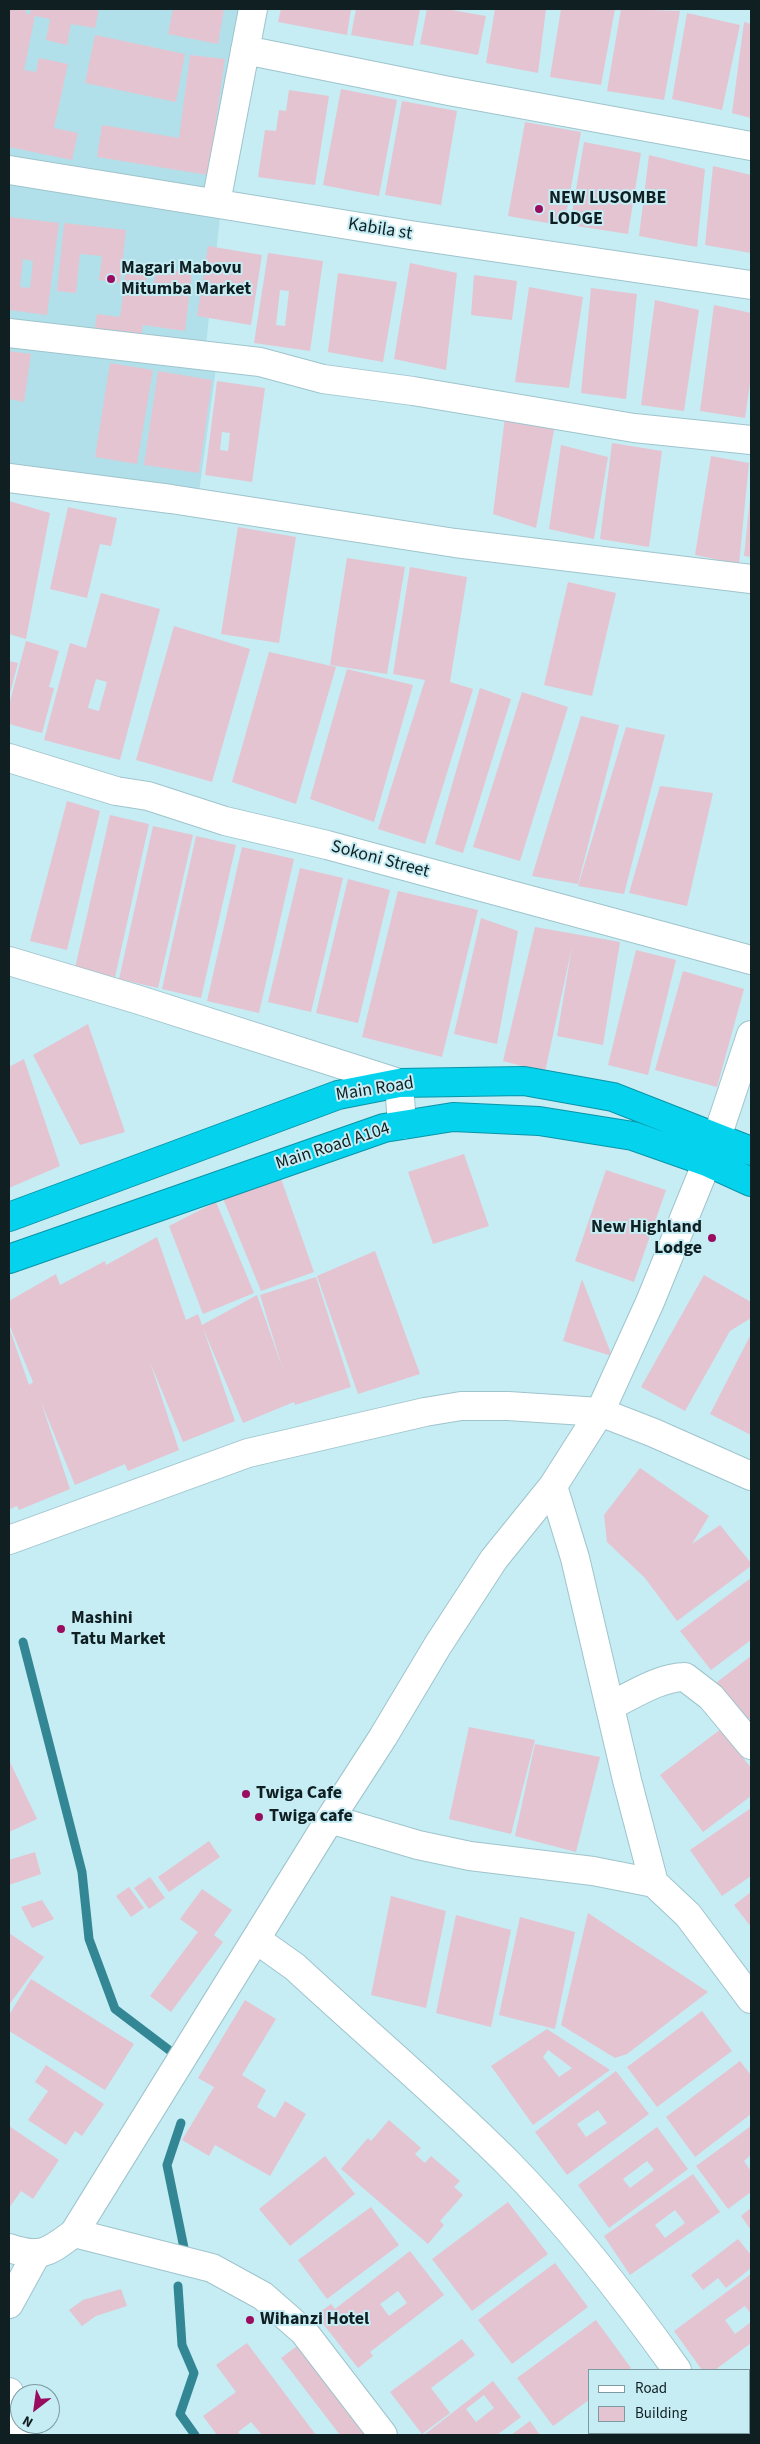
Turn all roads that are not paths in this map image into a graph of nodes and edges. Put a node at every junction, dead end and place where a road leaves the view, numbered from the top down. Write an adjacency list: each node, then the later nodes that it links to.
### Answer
1 (253, 9): 2 (street)
2 (245, 50): 3 (street); 5 (street)
3 (751, 146)
4 (9, 170): 5 (street, Kabila st)
5 (216, 203): 6 (street, Kabila st)
6 (751, 285)
7 (9, 333): 8 (street)
8 (751, 440)
9 (9, 478): 10 (street)
10 (751, 579)
11 (9, 758): 12 (street, Sokoni Street)
12 (751, 960)
13 (9, 961): 15 (street)
14 (751, 1035): 17 (street)
15 (399, 1083): 16 (street); 17 (highway, Main Road); 20 (highway, Main Road)
16 (402, 1125): 17 (highway, Main Road A104); 21 (highway, Main Road A104)
17 (712, 1150): 18 (highway, Main Road); 19 (highway, Main Road A104); 22 (street)
18 (751, 1151)
19 (751, 1182)
20 (9, 1217)
21 (9, 1259)
22 (600, 1412): 23 (street); 24 (street); 25 (street)
23 (751, 1476)
24 (553, 1486): 26 (street); 28 (street)
25 (9, 1540)
26 (610, 1706): 27 (street); 29 (street)
27 (751, 1745)
28 (330, 1819): 29 (street); 30 (street)
29 (654, 1883): 31 (street)
30 (257, 1940): 32 (street); 36 (street)
31 (751, 1998)
32 (74, 2233): 34 (street); 39 (street)
33 (9, 2248): 34 (street)
34 (37, 2253): 35 (street)
35 (9, 2304)
36 (676, 2369)
37 (9, 2392): 38 (street)
38 (21, 2435)
39 (384, 2435)

